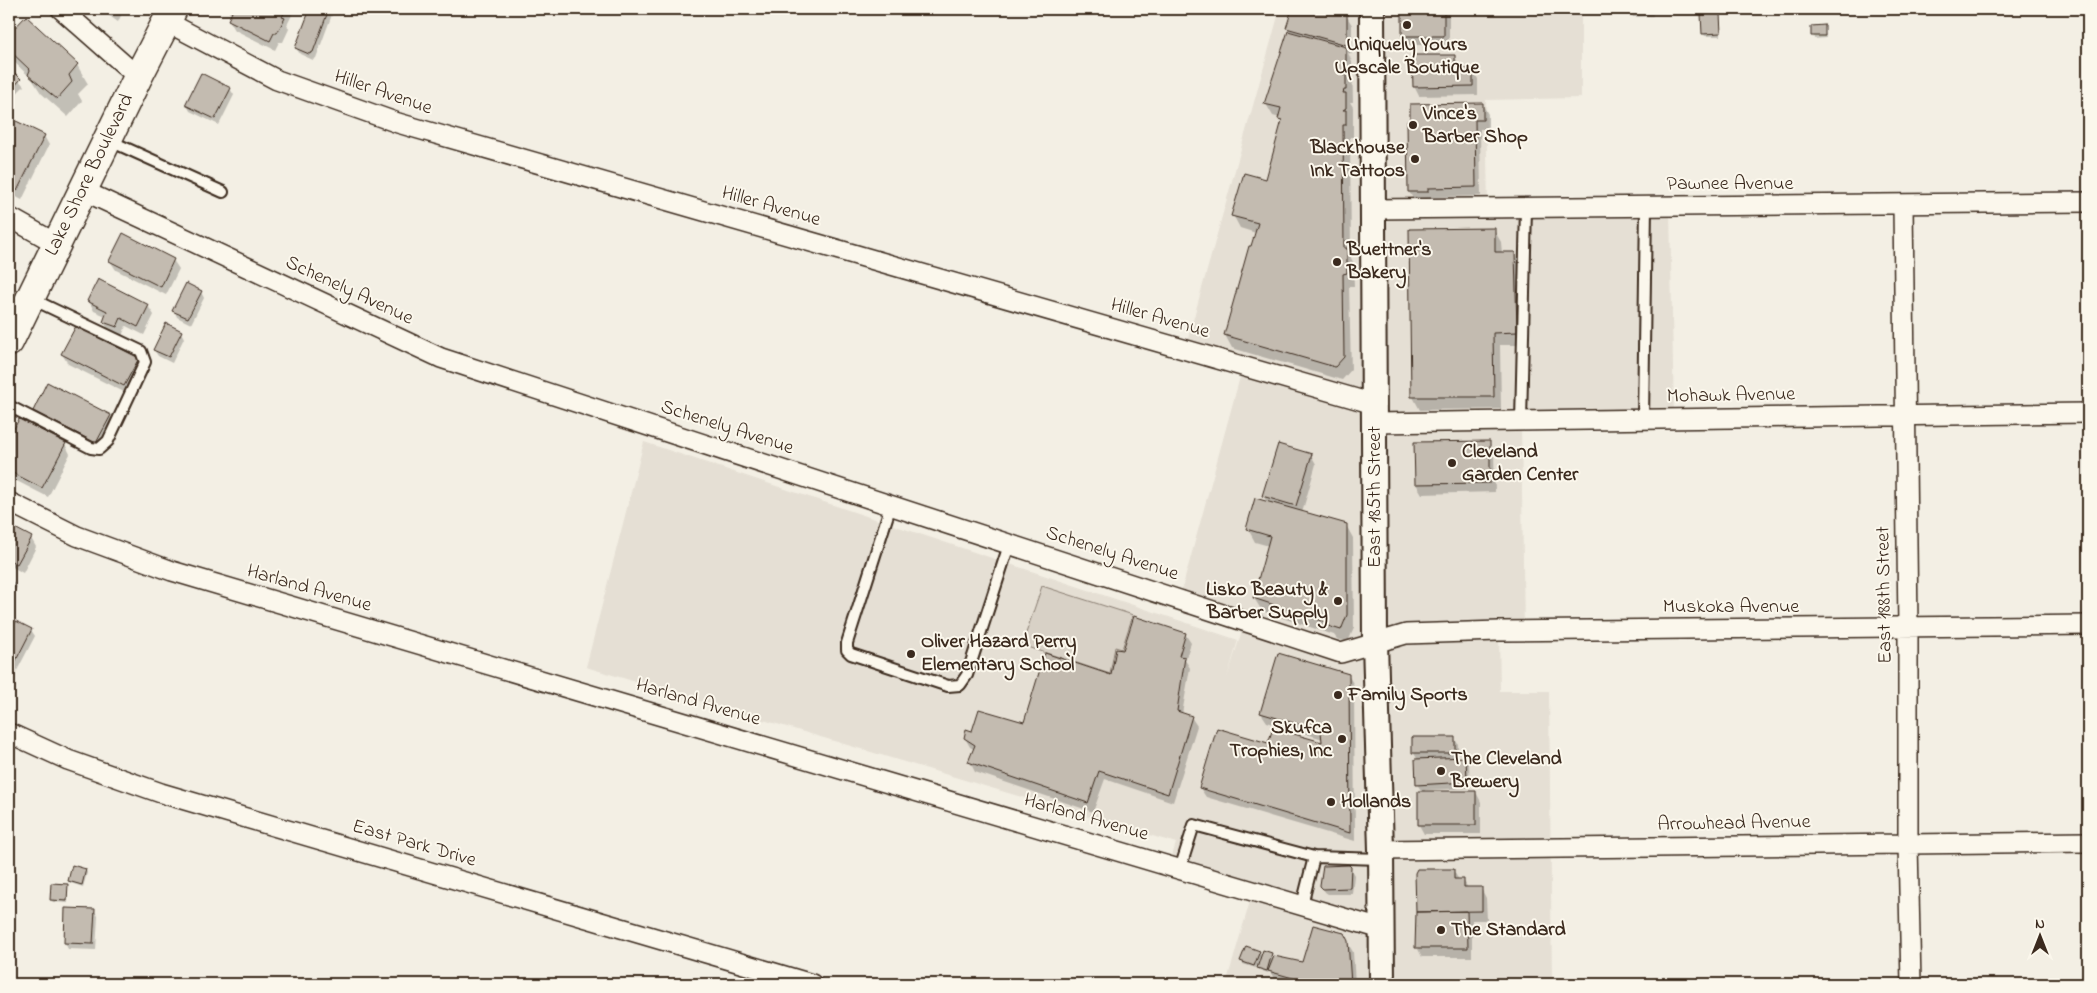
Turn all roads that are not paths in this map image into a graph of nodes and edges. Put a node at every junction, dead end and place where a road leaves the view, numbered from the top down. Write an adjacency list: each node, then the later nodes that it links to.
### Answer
1 (61, 9): 4 (street)
2 (1372, 9): 12 (street, East 185th Street)
3 (170, 15): 4 (main road, Lake Shore Boulevard); 18 (street, Hiller Avenue)
4 (138, 77): 5 (main road, Lake Shore Boulevard)
5 (107, 139): 6 (main road, Lake Shore Boulevard); 7 (lane)
6 (82, 190): 14 (main road, Lake Shore Boulevard); 24 (street, Schenely Avenue)
7 (224, 192)
8 (2088, 202): 9 (street, Pawnee Avenue)
9 (1903, 204): 10 (street, Pawnee Avenue); 20 (street, East 188th Street)
10 (1646, 207): 11 (street, Pawnee Avenue); 21 (lane)
11 (1526, 208): 12 (street, Pawnee Avenue); 22 (lane)
12 (1373, 209): 18 (street, East 185th Street)
13 (9, 218): 14 (street)
14 (57, 244): 15 (main road, Lake Shore Boulevard)
15 (31, 298): 16 (main road, Lake Shore Boulevard); 17 (lane)
16 (9, 342)
17 (9, 406)
18 (1374, 413): 22 (street, Mohawk Avenue); 28 (street, East 185th Street)
19 (2088, 413): 20 (street, Mohawk Avenue)
20 (1905, 416): 21 (street, Mohawk Avenue); 27 (street, East 188th Street)
21 (1644, 420): 22 (street, Mohawk Avenue)
22 (1520, 422)
23 (9, 502): 34 (street, Harland Avenue)
24 (891, 505): 25 (street, Schenely Avenue); 25 (lane)
25 (1008, 545): 28 (street, Schenely Avenue)
26 (2088, 625): 27 (street, Muskoka Avenue)
27 (1908, 628): 28 (street, Muskoka Avenue); 31 (street, East 188th Street)
28 (1375, 642): 32 (street, East 185th Street)
29 (9, 732): 37 (street, East Park Drive)
30 (2088, 842): 31 (street, Arrowhead Avenue)
31 (1908, 844): 32 (street, Arrowhead Avenue); 39 (street, East 188th Street)
32 (1381, 854): 33 (lane); 36 (street, East 185th Street)
33 (1314, 857): 34 (lane); 35 (lane)
34 (1180, 869): 35 (street, Harland Avenue)
35 (1302, 905): 36 (street, Harland Avenue)
36 (1381, 928): 38 (street, East 185th Street)
37 (812, 984)
38 (1382, 984)
39 (1911, 984)

